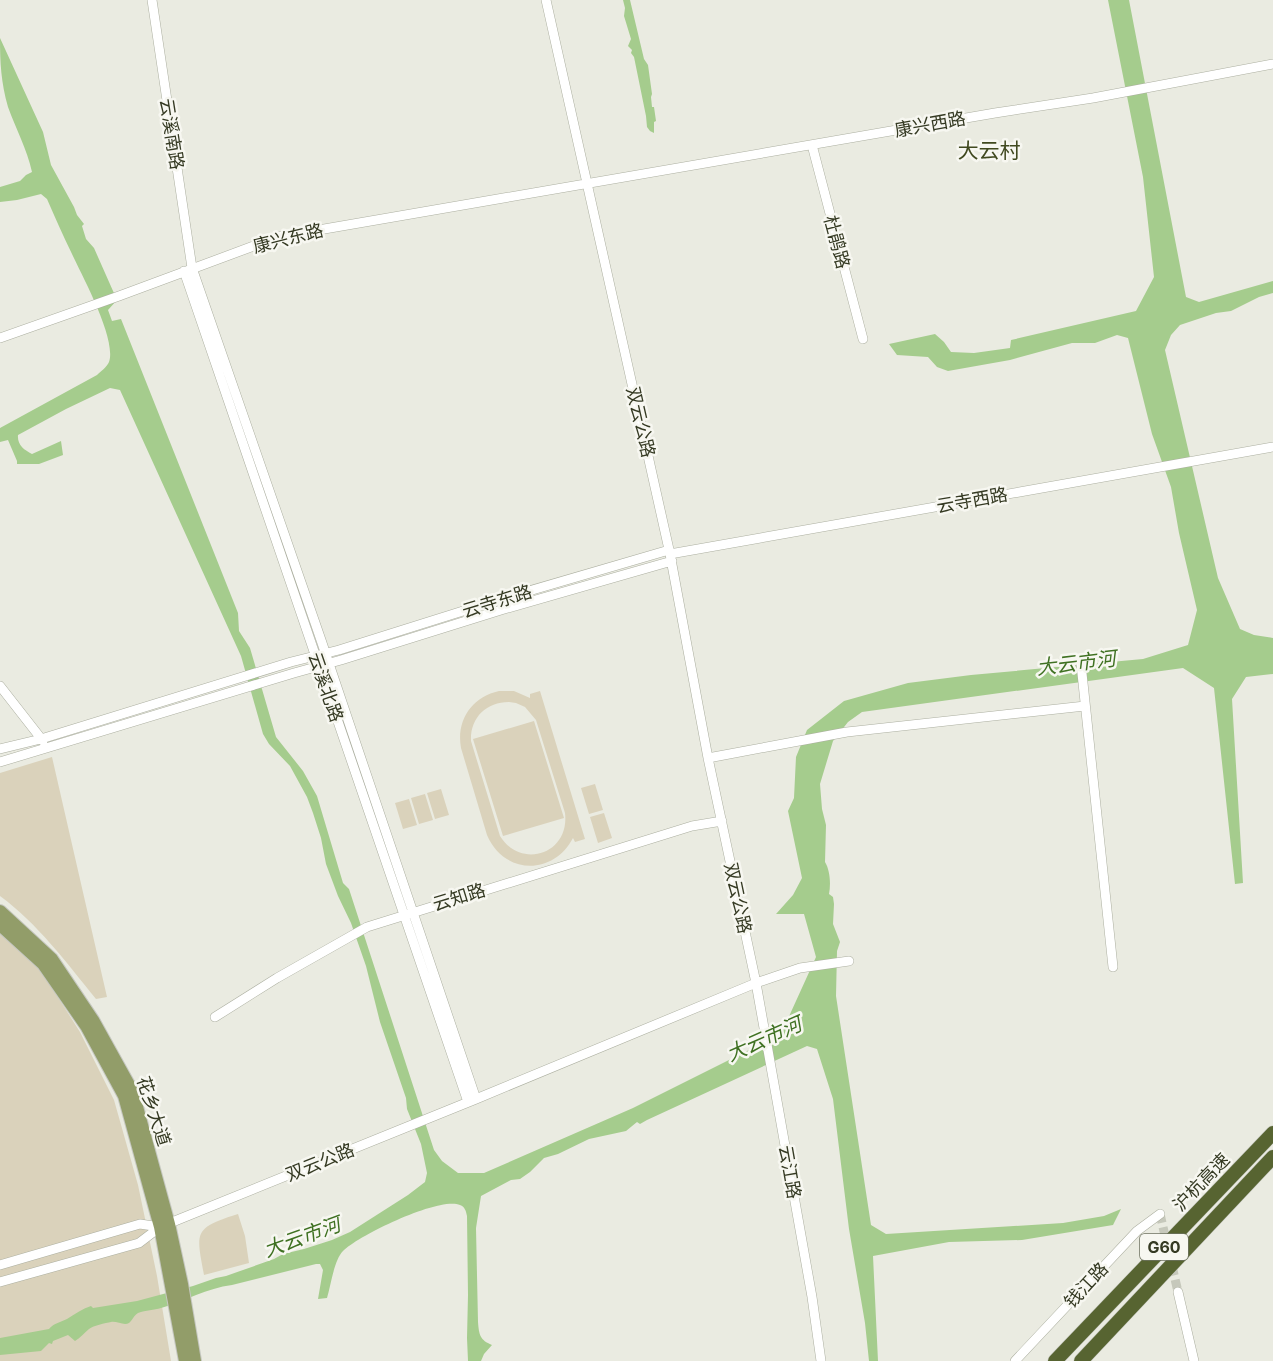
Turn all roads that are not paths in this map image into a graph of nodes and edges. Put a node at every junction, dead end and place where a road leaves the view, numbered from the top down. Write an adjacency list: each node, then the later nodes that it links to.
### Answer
1 (152, 0): 6 (street, 云溪南路)
2 (546, 0): 5 (street, 双云公路)
3 (1273, 64): 4 (street, 康兴西路)
4 (812, 145): 5 (street, 康兴西路); 8 (street, 杜鹃路)
5 (588, 184): 6 (street, 康兴东路); 10 (street, 双云公路)
6 (188, 270): 7 (street, 康兴东路); 11 (street, 云溪北路)
7 (0, 338)
8 (863, 339)
9 (1273, 447): 10 (street, 云寺西路)
10 (670, 555): 11 (street, 云寺东路); 13 (street, 云寺东路); 19 (street, 双云公路)
11 (320, 655): 13 (street, 云溪北路); 16 (street, 云寺东路)
12 (1081, 664): 15 (street)
13 (324, 665): 17 (street, 云寺东路); 23 (street, 云溪北路)
14 (0, 686): 16 (street)
15 (1085, 706): 19 (street); 26 (street)
16 (41, 738): 17 (street); 18 (street, 云寺东路)
17 (48, 748): 20 (street, 云寺东路)
18 (0, 749)
19 (708, 758): 21 (street, 双云公路)
20 (0, 762)
21 (722, 821): 23 (street, 云知路); 27 (street, 双云公路)
22 (0, 911): 33 (main road, 花乡大道)
23 (408, 913): 28 (street, 云知路); 29 (street, 云溪北路)
24 (0, 925): 33 (main road, 花乡大道)
25 (849, 961): 27 (street)
26 (1113, 967)
27 (756, 983): 29 (street, 双云公路); 40 (street, 云江路)
28 (215, 1017)
29 (472, 1101): 33 (street, 双云公路)
30 (1273, 1133): 42 (highway, 沪杭高速 / G60)
31 (1273, 1157): 43 (highway, 沪杭高速 / G60)
32 (1160, 1214): 41 (street, 钱江路)
33 (165, 1226): 34 (street, 双云公路); 35 (street, 双云公路); 37 (main road, 花乡大道)
34 (0, 1265)
35 (0, 1282)
36 (1178, 1292): 44 (street)
37 (182, 1313): 38 (main road, 花乡大道); 39 (main road, 花乡大道)
38 (185, 1361)
39 (195, 1361)
40 (821, 1361)
41 (1015, 1361)
42 (1055, 1361)
43 (1082, 1361)
44 (1194, 1361)

